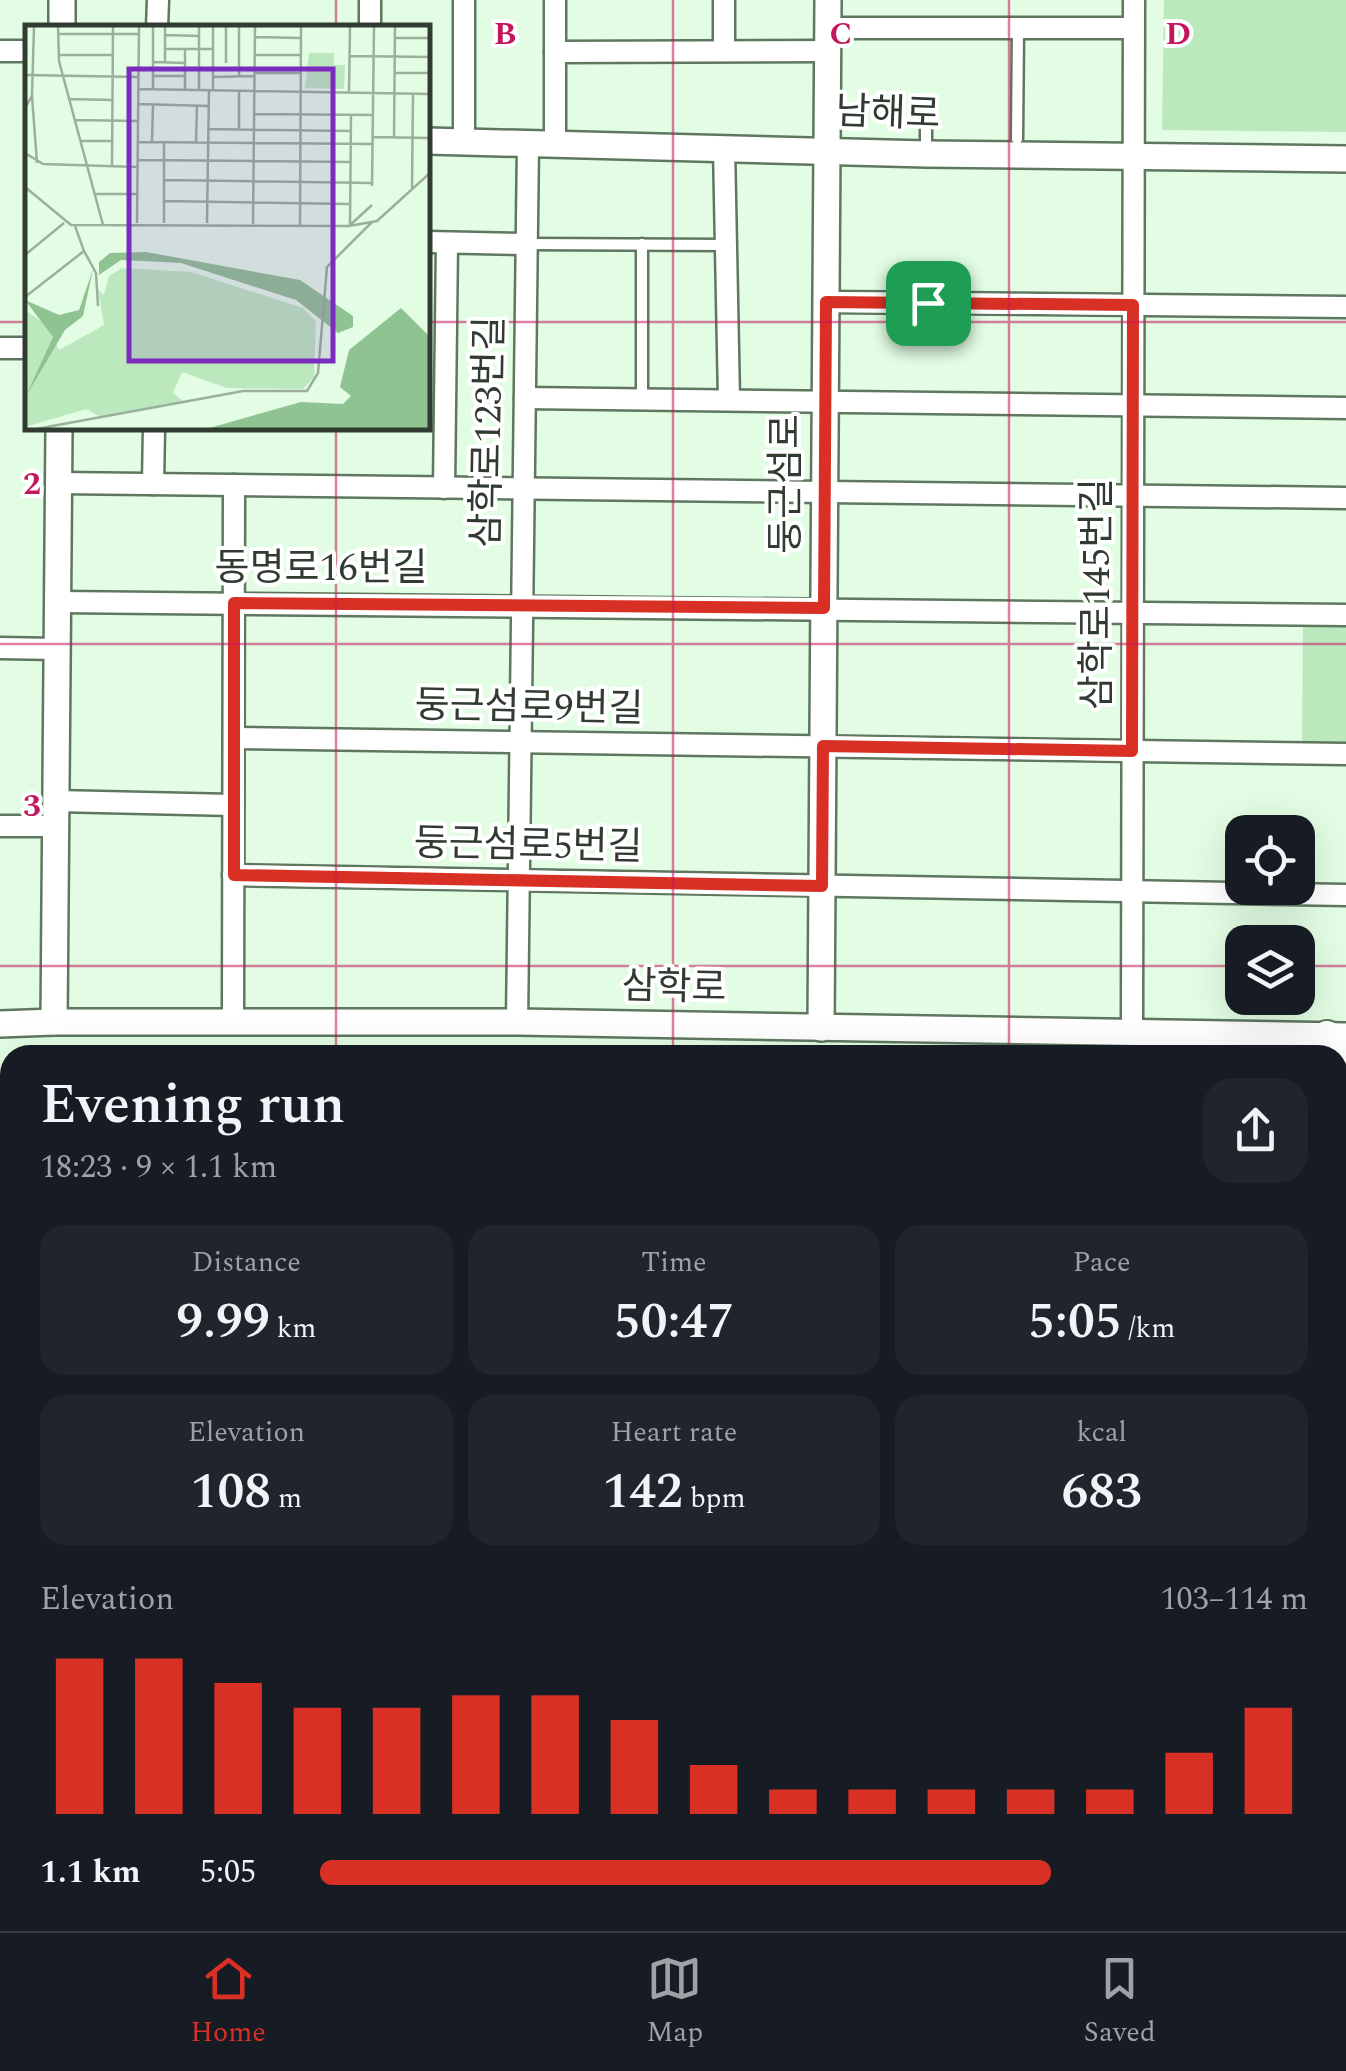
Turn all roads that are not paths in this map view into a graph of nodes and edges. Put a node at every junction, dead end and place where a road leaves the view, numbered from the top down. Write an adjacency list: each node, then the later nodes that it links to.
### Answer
1 (464, 0): 14 (street)
2 (555, 0): 10 (street)
3 (724, 0): 9 (street)
4 (828, 0): 8 (street, 둥근섬로)
5 (1134, 0): 7 (street, 삼학로145번길)
6 (1018, 28): 7 (street); 8 (street); 12 (lane)
7 (1133, 28): 20 (street, 삼학로145번길)
8 (828, 39): 9 (street); 18 (street, 둥근섬로)
9 (724, 50): 10 (street)
10 (555, 52): 16 (street)
11 (926, 105): 19 (lane)
12 (1017, 139)
13 (430, 141): 14 (street, 남해로)
14 (464, 142): 15 (street, 남해로)
15 (528, 144): 16 (street, 남해로); 23 (street, 삼학로123번길)
16 (554, 144): 17 (street, 남해로)
17 (724, 147): 18 (street, 남해로); 25 (street)
18 (827, 150): 19 (street, 남해로); 26 (street, 둥근섬로)
19 (926, 154): 20 (street, 남해로)
20 (1134, 156): 21 (street, 남해로); 27 (street, 삼학로145번길)
21 (1346, 158)
22 (438, 242): 23 (street); 40 (street)
23 (526, 244): 24 (lane); 29 (street, 삼학로123번길)
24 (642, 244): 25 (lane); 30 (lane)
25 (726, 245): 31 (street)
26 (826, 302): 27 (street); 32 (street, 둥근섬로)
27 (1133, 305): 28 (street); 33 (street, 삼학로145번길)
28 (1346, 307)
29 (524, 398): 30 (street); 41 (street, 삼학로123번길)
30 (642, 400): 31 (street)
31 (728, 400): 32 (street)
32 (825, 402): 33 (street); 42 (street, 둥근섬로)
33 (1133, 406): 34 (street); 43 (street, 삼학로145번길)
34 (1346, 408)
35 (59, 430): 37 (street)
36 (154, 430): 38 (street)
37 (59, 483): 38 (street); 45 (street)
38 (153, 484): 39 (street)
39 (234, 485): 40 (street); 46 (street)
40 (444, 488): 41 (street)
41 (524, 488): 42 (street); 47 (street, 삼학로123번길)
42 (825, 492): 43 (street); 48 (street, 둥근섬로)
43 (1133, 496): 44 (street); 49 (street, 삼학로145번길)
44 (1346, 498)
45 (58, 602): 46 (street, 동명로16번길); 52 (street)
46 (234, 603): 47 (street, 동명로16번길); 53 (street)
47 (522, 606): 48 (street, 동명로16번길); 54 (street, 삼학로123번길)
48 (824, 608): 49 (street, 동명로16번길); 55 (street, 둥근섬로)
49 (1133, 611): 50 (street, 동명로16번길); 56 (street, 삼학로145번길)
50 (1346, 615)
51 (0, 648): 52 (street)
52 (57, 649): 59 (street)
53 (234, 738): 54 (street, 둥근섬로9번길); 58 (street)
54 (520, 742): 55 (street, 둥근섬로9번길); 62 (street, 삼학로123번길)
55 (823, 746): 56 (street, 둥근섬로9번길); 63 (street, 둥근섬로)
56 (1132, 751): 57 (street, 둥근섬로9번길); 64 (street, 삼학로145번길)
57 (1346, 754)
58 (234, 805): 59 (street); 61 (street)
59 (56, 813): 60 (street); 66 (street)
60 (0, 826)
61 (234, 875): 62 (street, 둥근섬로5번길); 67 (street)
62 (519, 880): 63 (street, 둥근섬로5번길); 68 (street, 삼학로123번길)
63 (822, 886): 64 (street, 둥근섬로5번길); 70 (street, 둥근섬로)
64 (1132, 892): 65 (street, 둥근섬로5번길); 71 (street, 삼학로145번길)
65 (1346, 896)
66 (54, 1022): 67 (street, 삼학로); 69 (street, 삼학로)
67 (233, 1022): 68 (street, 삼학로)
68 (517, 1022): 70 (street, 삼학로)
69 (0, 1024)
70 (821, 1028): 71 (street, 삼학로)
71 (1132, 1032): 72 (street, 삼학로)
72 (1337, 1036)

